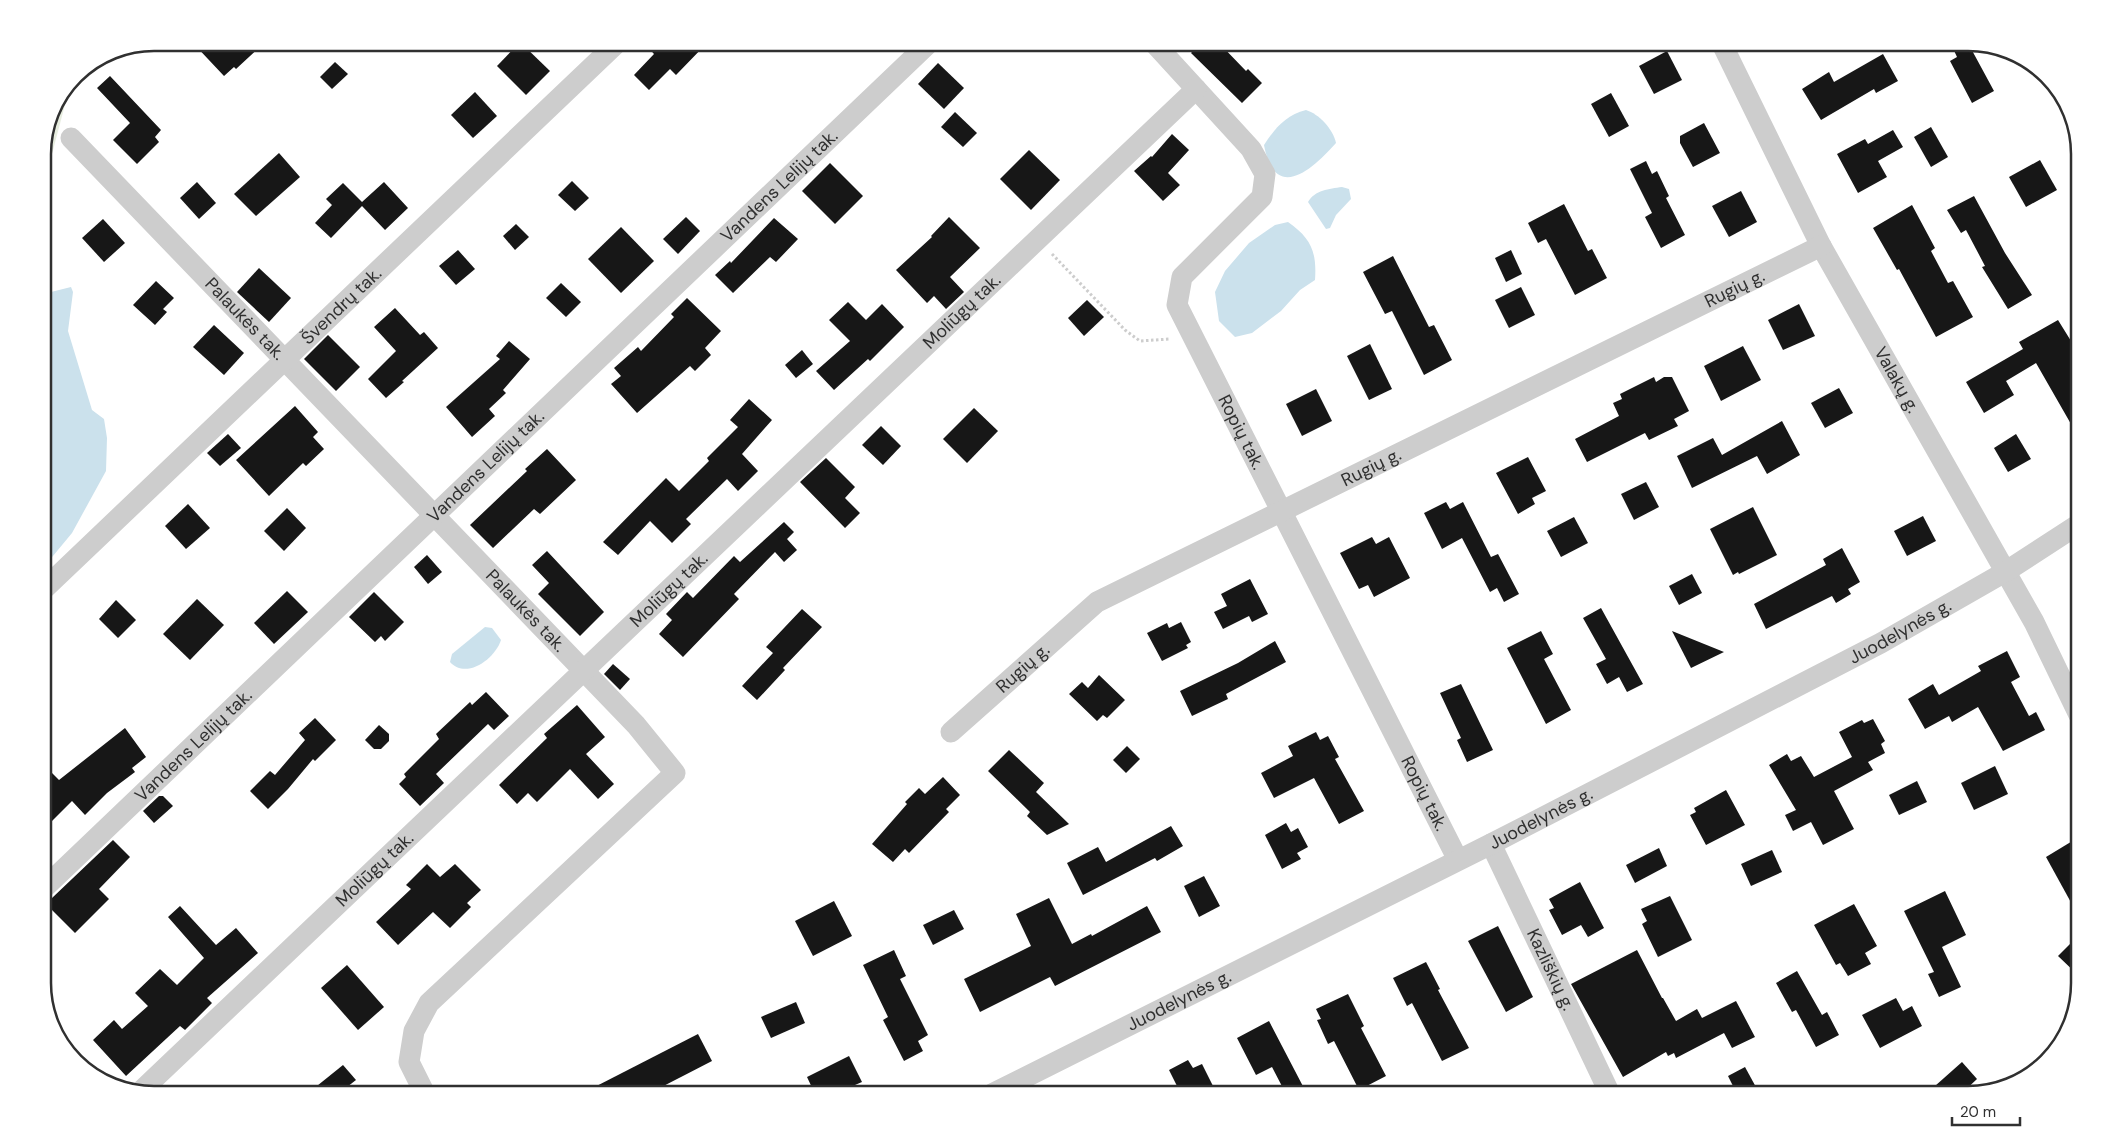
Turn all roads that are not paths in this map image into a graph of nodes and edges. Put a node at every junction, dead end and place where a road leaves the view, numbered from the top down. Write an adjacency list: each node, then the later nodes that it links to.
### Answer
1 (609, 51): 8 (street, Švendrų tak.)
2 (921, 51): 10 (street, Vandens Lelijų tak.)
3 (1161, 51): 5 (street, Ropių tak.)
4 (1725, 51): 7 (street, Valakų g.)
5 (1196, 88): 9 (street, Ropių tak.); 14 (street, Moliūgų tak.)
6 (71, 138): 8 (street, Palaukės tak.)
7 (1821, 246): 9 (street, Rugių g.); 12 (street, Valakų g.)
8 (286, 359): 10 (street, Palaukės tak.); 13 (street, Švendrų tak.)
9 (1282, 511): 16 (street, Rugių g.); 18 (street, Ropių tak.)
10 (433, 516): 14 (street, Palaukės tak.); 19 (street, Vandens Lelijų tak.)
11 (2071, 529): 12 (street, Juodelynės g.)
12 (2005, 572): 15 (street, Valakų g.); 17 (street, Juodelynės g.)
13 (51, 582)
14 (584, 672): 20 (street, Moliūgų tak.); 21 (street, Palaukės tak.)
15 (2071, 698)
16 (951, 732)
17 (1491, 844): 18 (street, Juodelynės g.); 23 (street, Kazliškių g.)
18 (1458, 860): 22 (street, Juodelynės g.)
19 (51, 881)
20 (147, 1086)
21 (422, 1086)
22 (1008, 1086)
23 (1606, 1086)

